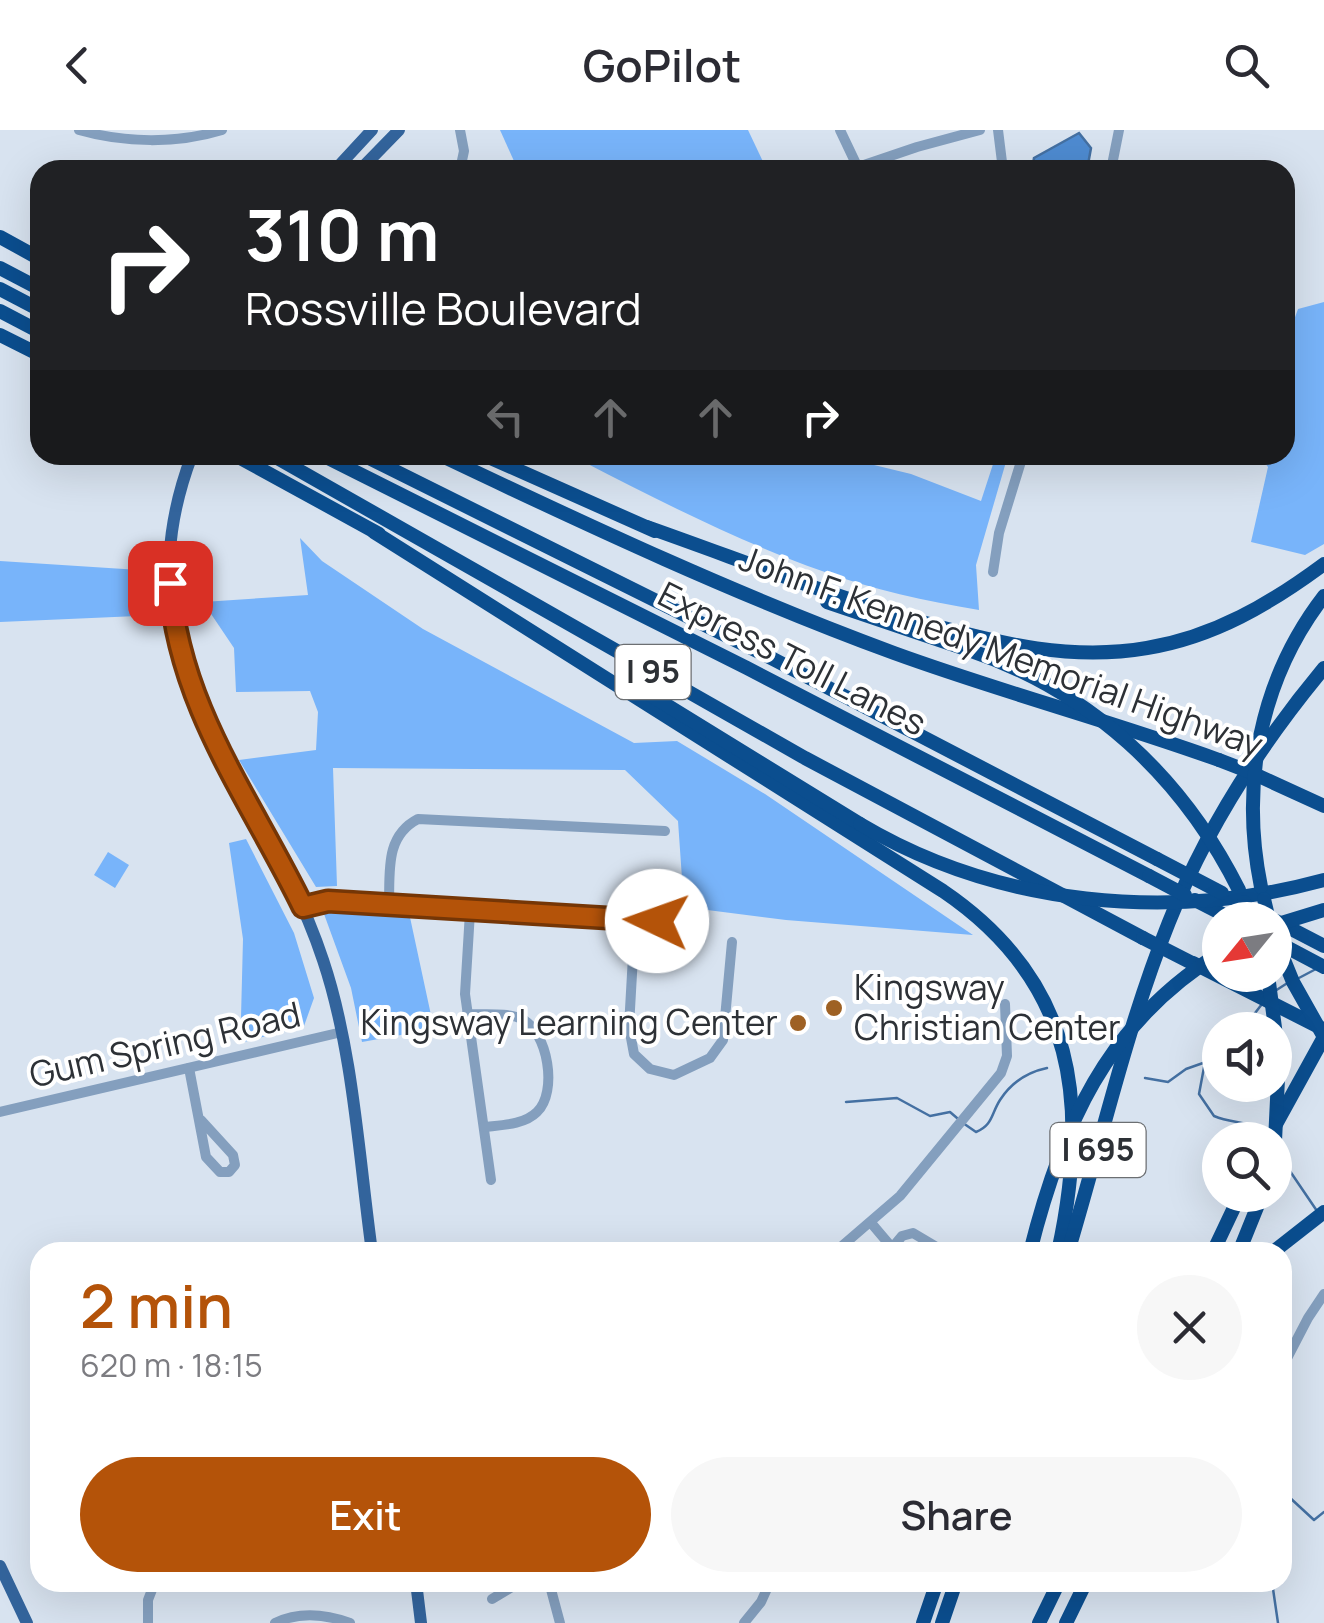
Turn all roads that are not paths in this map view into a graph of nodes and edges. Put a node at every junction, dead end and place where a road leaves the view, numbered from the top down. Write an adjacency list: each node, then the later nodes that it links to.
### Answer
1 (79, 130): 9 (street)
2 (372, 130): 10 (main road)
3 (398, 130): 11 (main road)
4 (460, 130): 12 (street)
5 (840, 130): 13 (street)
6 (980, 130): 14 (street)
7 (998, 130): 15 (street)
8 (1119, 130): 16 (street)
9 (215, 131)
10 (344, 160)
11 (370, 160)
12 (463, 160)
13 (855, 160)
14 (880, 160)
15 (1002, 160)
16 (1113, 160)
17 (0, 236): 18 (highway); 19 (highway)
18 (30, 246)
19 (30, 253)
20 (0, 268): 21 (highway)
21 (30, 284)
22 (0, 289): 23 (highway)
23 (30, 305)
24 (0, 312): 25 (highway)
25 (30, 327)
26 (0, 334): 27 (highway)
27 (30, 350)
28 (189, 465): 50 (main road)
29 (253, 465): 37 (highway)
30 (290, 465): 67 (highway, I 95, bridge)
31 (342, 465): 48 (highway, Express Toll Lanes, bridge)
32 (383, 465): 45 (highway, Express Toll Lanes, bridge)
33 (462, 465): 42 (highway, John F. Kennedy Memorial Highway, bridge)
34 (507, 465): 36 (highway)
35 (1020, 465): 39 (street)
36 (648, 527): 38 (highway); 46 (highway, bridge)
37 (374, 532): 44 (highway, bridge); 85 (highway)
38 (1324, 564)
39 (993, 572)
40 (1324, 596): 47 (highway, bridge)
41 (1324, 668): 86 (highway, I 695)
42 (1324, 806)
43 (665, 831): 49 (street)
44 (1324, 880)
45 (1237, 902)
46 (1243, 902)
47 (1267, 902)
48 (1202, 903)
49 (389, 904): 50 (street); 52 (street)
50 (303, 907): 66 (main road)
51 (1324, 910): 53 (highway, bridge)
52 (470, 912): 54 (street); 65 (street)
53 (1292, 917)
54 (636, 921): 55 (street); 57 (street)
55 (679, 922)
56 (1292, 930): 58 (highway, Express Toll Lanes)
57 (732, 942)
58 (1324, 946)
59 (1292, 949): 61 (highway)
60 (1202, 966): 84 (highway, bridge)
61 (1324, 967)
62 (1292, 982): 67 (highway, bridge)
63 (1270, 992): 71 (highway, bridge)
64 (1005, 1004): 78 (street)
65 (466, 1014): 73 (street); 73 (street)
66 (342, 1032): 68 (street, Gum Spring Road); 79 (main road)
67 (1324, 1034): 72 (highway)
68 (189, 1068): 69 (street, Gum Spring Road); 70 (street)
69 (0, 1112)
70 (200, 1120): 70 (street)
71 (1273, 1122)
72 (1279, 1122)
73 (484, 1128): 74 (street)
74 (491, 1180)
75 (1232, 1212): 87 (highway)
76 (1255, 1212): 88 (highway)
77 (1324, 1212): 89 (highway)
78 (872, 1224): 80 (street); 81 (street)
79 (371, 1242)
80 (848, 1242)
81 (887, 1242)
82 (899, 1242): 83 (street)
83 (928, 1242)
84 (1033, 1242)
85 (1060, 1242)
86 (1071, 1242)
87 (1219, 1242)
88 (1243, 1242)
89 (1285, 1242)
90 (1324, 1294): 91 (street)
91 (1292, 1349)
92 (0, 1566): 104 (main road)
93 (151, 1592): 105 (street)
94 (417, 1592): 108 (main road)
95 (504, 1592): 103 (street)
96 (552, 1592): 109 (street)
97 (766, 1592): 110 (street)
98 (933, 1592): 111 (highway)
99 (953, 1592): 112 (highway)
100 (1054, 1592): 113 (highway)
101 (1074, 1592): 114 (highway)
102 (1080, 1592): 114 (highway)
103 (492, 1599)
104 (28, 1623)
105 (148, 1623)
106 (276, 1623): 107 (street)
107 (350, 1623)
108 (422, 1623)
109 (560, 1623)
110 (744, 1623)
111 (923, 1623)
112 (942, 1623)
113 (1039, 1623)
114 (1062, 1623)

